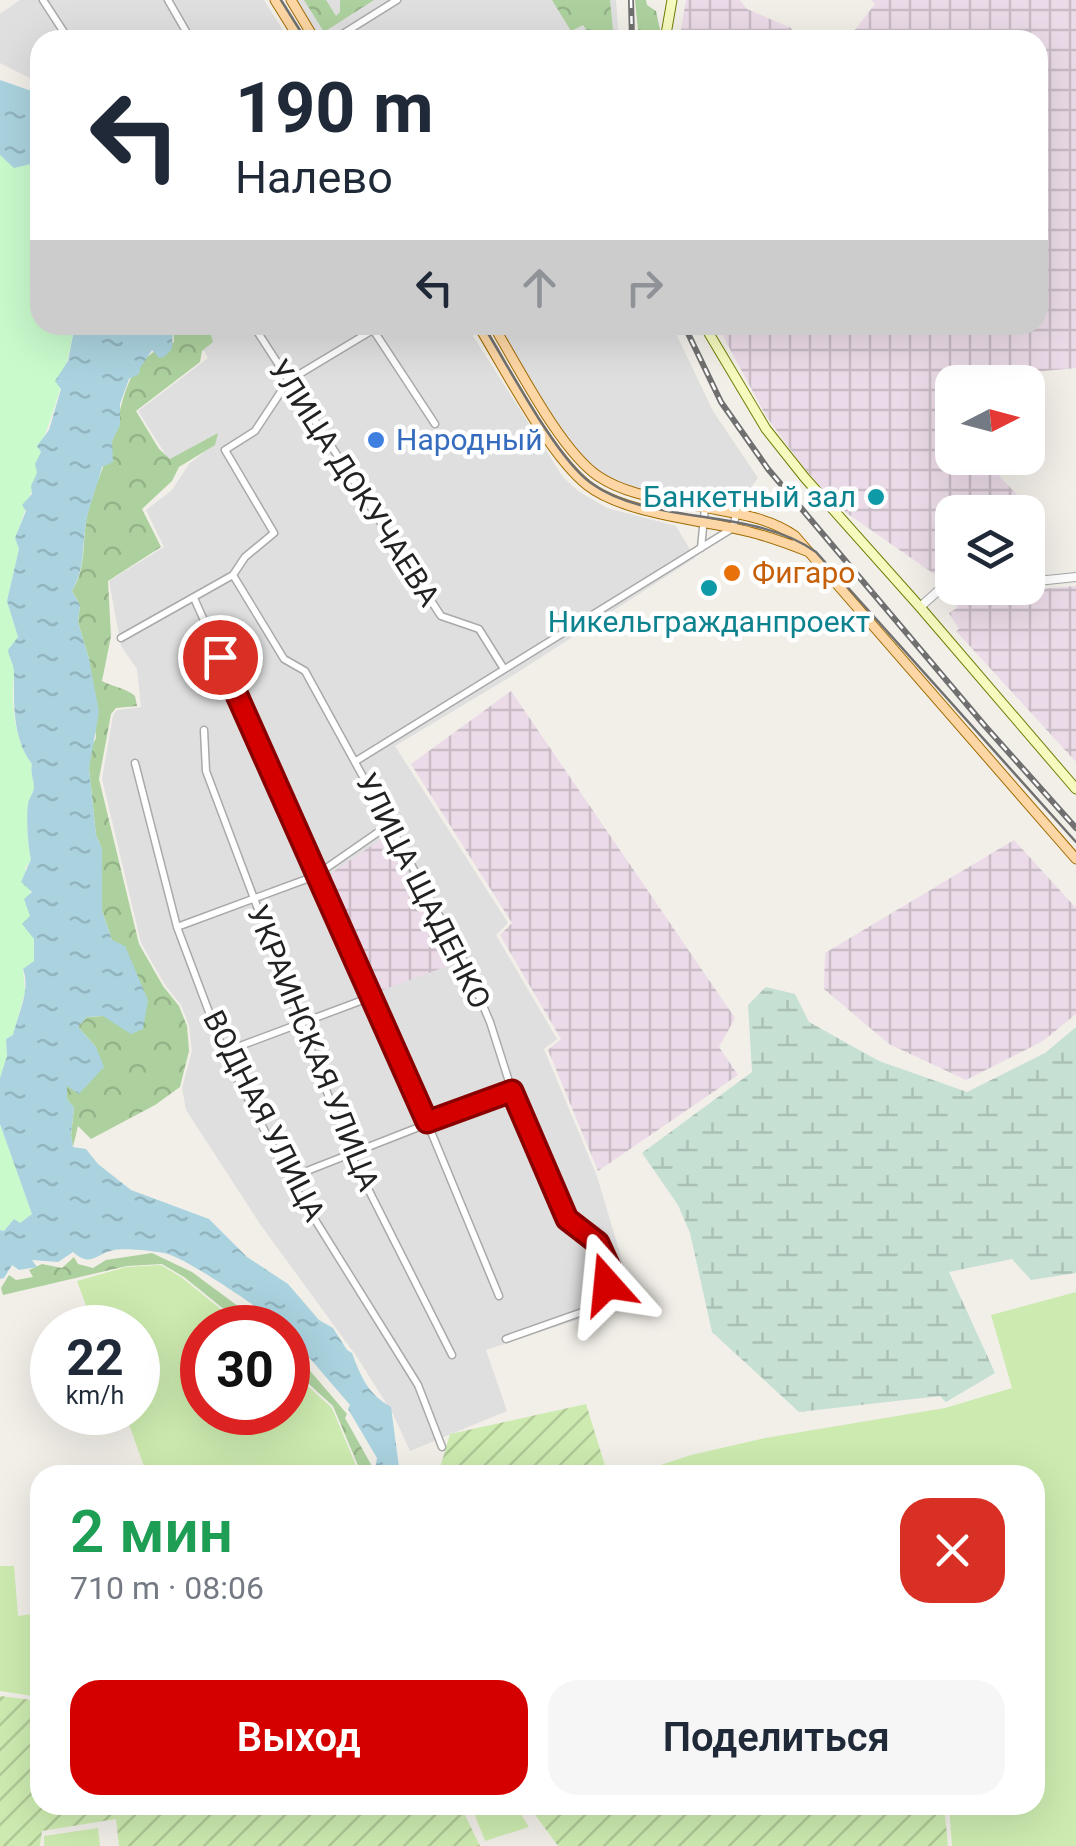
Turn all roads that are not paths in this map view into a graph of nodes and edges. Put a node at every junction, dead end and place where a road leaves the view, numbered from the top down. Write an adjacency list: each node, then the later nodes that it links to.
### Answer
1 (43, 0): 9 (street)
2 (168, 0): 10 (street)
3 (276, 0): 8 (main road)
4 (291, 0): 7 (main road)
5 (397, 0): 12 (street)
6 (672, 0): 13 (main road)
7 (304, 21): 8 (street); 11 (main road)
8 (293, 28)
9 (62, 30)
10 (186, 30)
11 (310, 30)
12 (348, 30)
13 (667, 30)
14 (259, 335): 22 (street, УЛИЦА ДОКУЧАЕВА)
15 (362, 335): 22 (street)
16 (380, 335): 23 (street)
17 (484, 335): 21 (main road)
18 (498, 335): 20 (main road)
19 (710, 335): 42 (main road)
20 (522, 373): 21 (street); 24 (main road)
21 (512, 380): 25 (main road)
22 (288, 381): 37 (street); 44 (street, УЛИЦА ДОКУЧАЕВА)
23 (436, 424)
24 (557, 428): 25 (street); 26 (main road)
25 (546, 435): 29 (main road)
26 (686, 504): 27 (main road); 29 (street); 31 (street)
27 (705, 508): 28 (main road); 32 (street)
28 (736, 514): 30 (main road); 33 (street)
29 (678, 516): 31 (main road)
30 (752, 517): 34 (street); 36 (main road)
31 (690, 518): 32 (main road)
32 (702, 521): 33 (main road); 35 (street)
33 (734, 528): 34 (main road); 35 (street)
34 (749, 532): 36 (main road)
35 (700, 549): 44 (street)
36 (811, 552): 50 (main road)
37 (233, 575): 41 (street); 46 (street, УЛИЦА ЩАДЕНКО)
38 (1076, 577): 39 (street)
39 (1045, 580)
40 (935, 593): 42 (street)
41 (194, 598): 43 (street); 51 (street)
42 (920, 606): 48 (main road)
43 (121, 638)
44 (504, 670): 46 (street)
45 (204, 730): 52 (street, УКРАИНСКАЯ УЛИЦА)
46 (356, 761): 49 (street, УЛИЦА ЩАДЕНКО)
47 (135, 763): 53 (street, ВОДНАЯ УЛИЦА)
48 (1076, 789)
49 (387, 826): 51 (street); 57 (street, УЛИЦА ЩАДЕНКО)
50 (1076, 858)
51 (315, 876): 52 (street); 54 (street)
52 (254, 900): 53 (street); 55 (street, УКРАИНСКАЯ УЛИЦА)
53 (177, 928): 56 (street, ВОДНАЯ УЛИЦА)
54 (372, 997): 55 (street); 58 (street)
55 (300, 1024): 56 (street); 59 (street, УКРАИНСКАЯ УЛИЦА)
56 (224, 1052): 60 (street, ВОДНАЯ УЛИЦА)
57 (512, 1091): 58 (street); 62 (street, УЛИЦА ЩАДЕНКО)
58 (427, 1122): 59 (street); 61 (street)
59 (350, 1153): 60 (street); 63 (street, УКРАИНСКАЯ УЛИЦА)
60 (289, 1178): 64 (street, ВОДНАЯ УЛИЦА)
61 (500, 1296)
62 (506, 1339)
63 (452, 1354)
64 (442, 1447)

